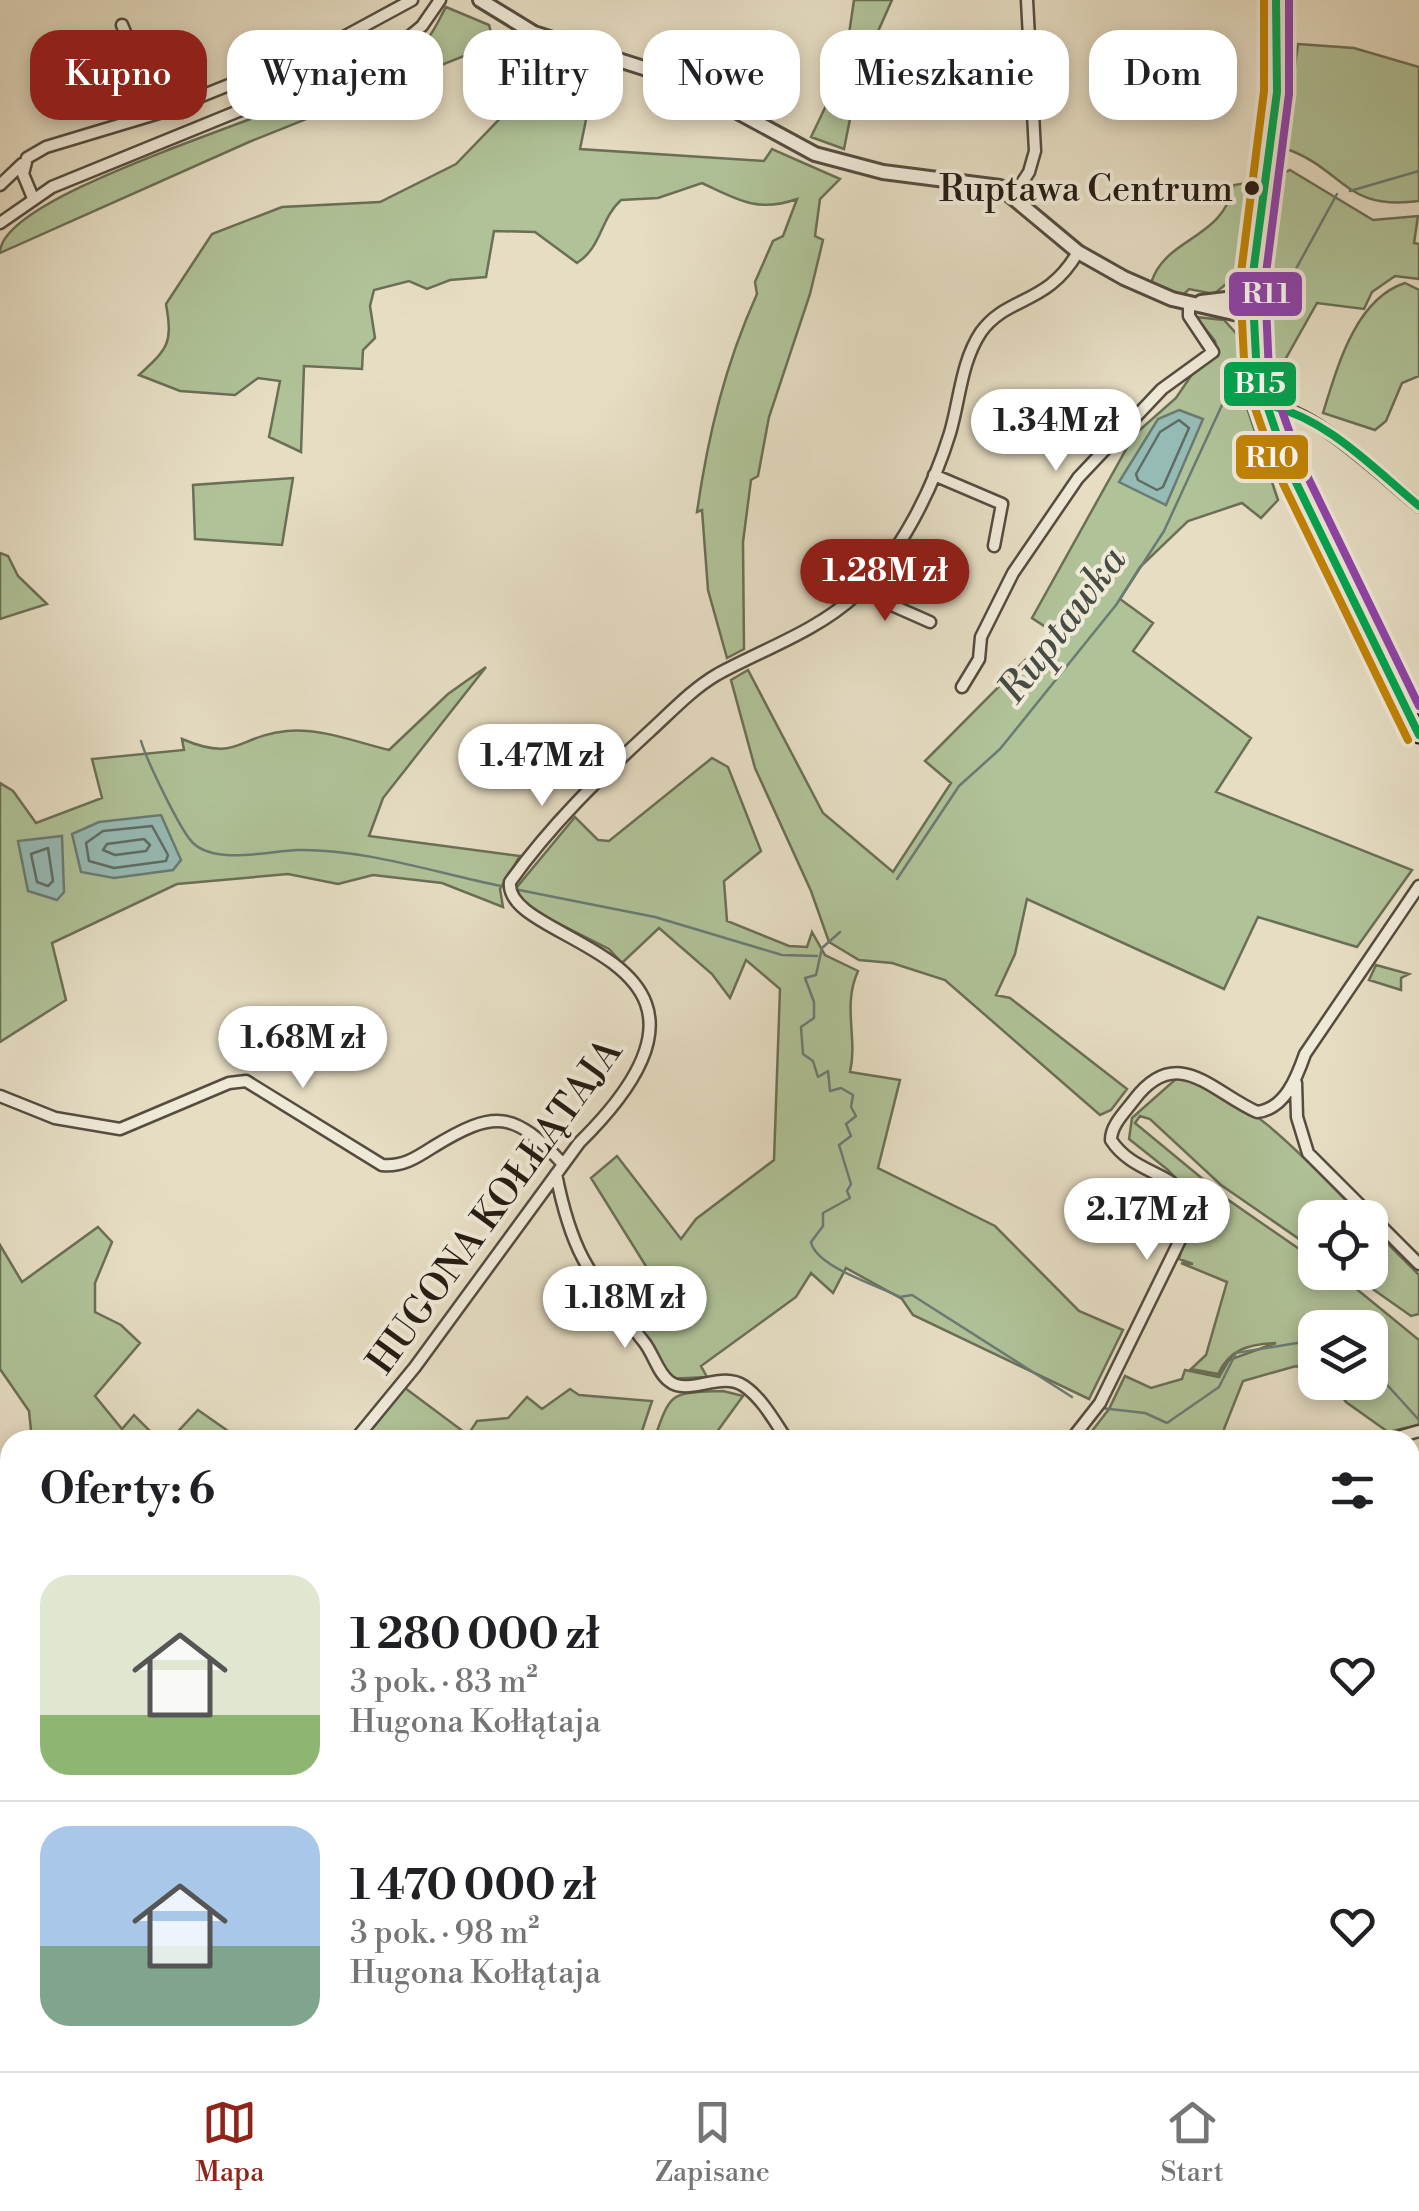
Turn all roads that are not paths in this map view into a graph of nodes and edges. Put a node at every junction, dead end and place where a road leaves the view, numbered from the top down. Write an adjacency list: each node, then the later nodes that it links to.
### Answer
1 (412, 0): 8 (street)
2 (440, 0): 9 (street)
3 (480, 0): 14 (street)
4 (1026, 0): 14 (street)
5 (1276, 0): 18 (main road)
6 (122, 25): 7 (street)
7 (124, 30)
8 (357, 30)
9 (414, 30)
10 (227, 116): 15 (street)
11 (136, 120): 12 (street)
12 (22, 164): 13 (street); 15 (street)
13 (0, 184)
14 (1014, 195): 17 (street)
15 (33, 198): 16 (street)
16 (0, 223)
17 (1078, 252): 19 (street); 22 (street, HUGONA KOŁŁĄTAJA)
18 (1251, 296): 19 (street); 20 (main road)
19 (1189, 304): 20 (street); 27 (street)
20 (1252, 317): 21 (main road)
21 (1264, 404): 23 (street); 28 (main road)
22 (934, 475): 24 (street); 25 (street, HUGONA KOŁŁĄTAJA)
23 (1419, 506)
24 (994, 546)
25 (866, 584): 26 (street); 32 (street, HUGONA KOŁŁĄTAJA)
26 (930, 622)
27 (962, 687)
28 (1419, 734)
29 (1419, 886): 30 (street)
30 (1297, 1076): 33 (street); 36 (street)
31 (0, 1096): 32 (street)
32 (559, 1169): 34 (street, HUGONA KOŁŁĄTAJA); 35 (street)
33 (1419, 1264)
34 (363, 1430)
35 (780, 1430)
36 (1079, 1430)

